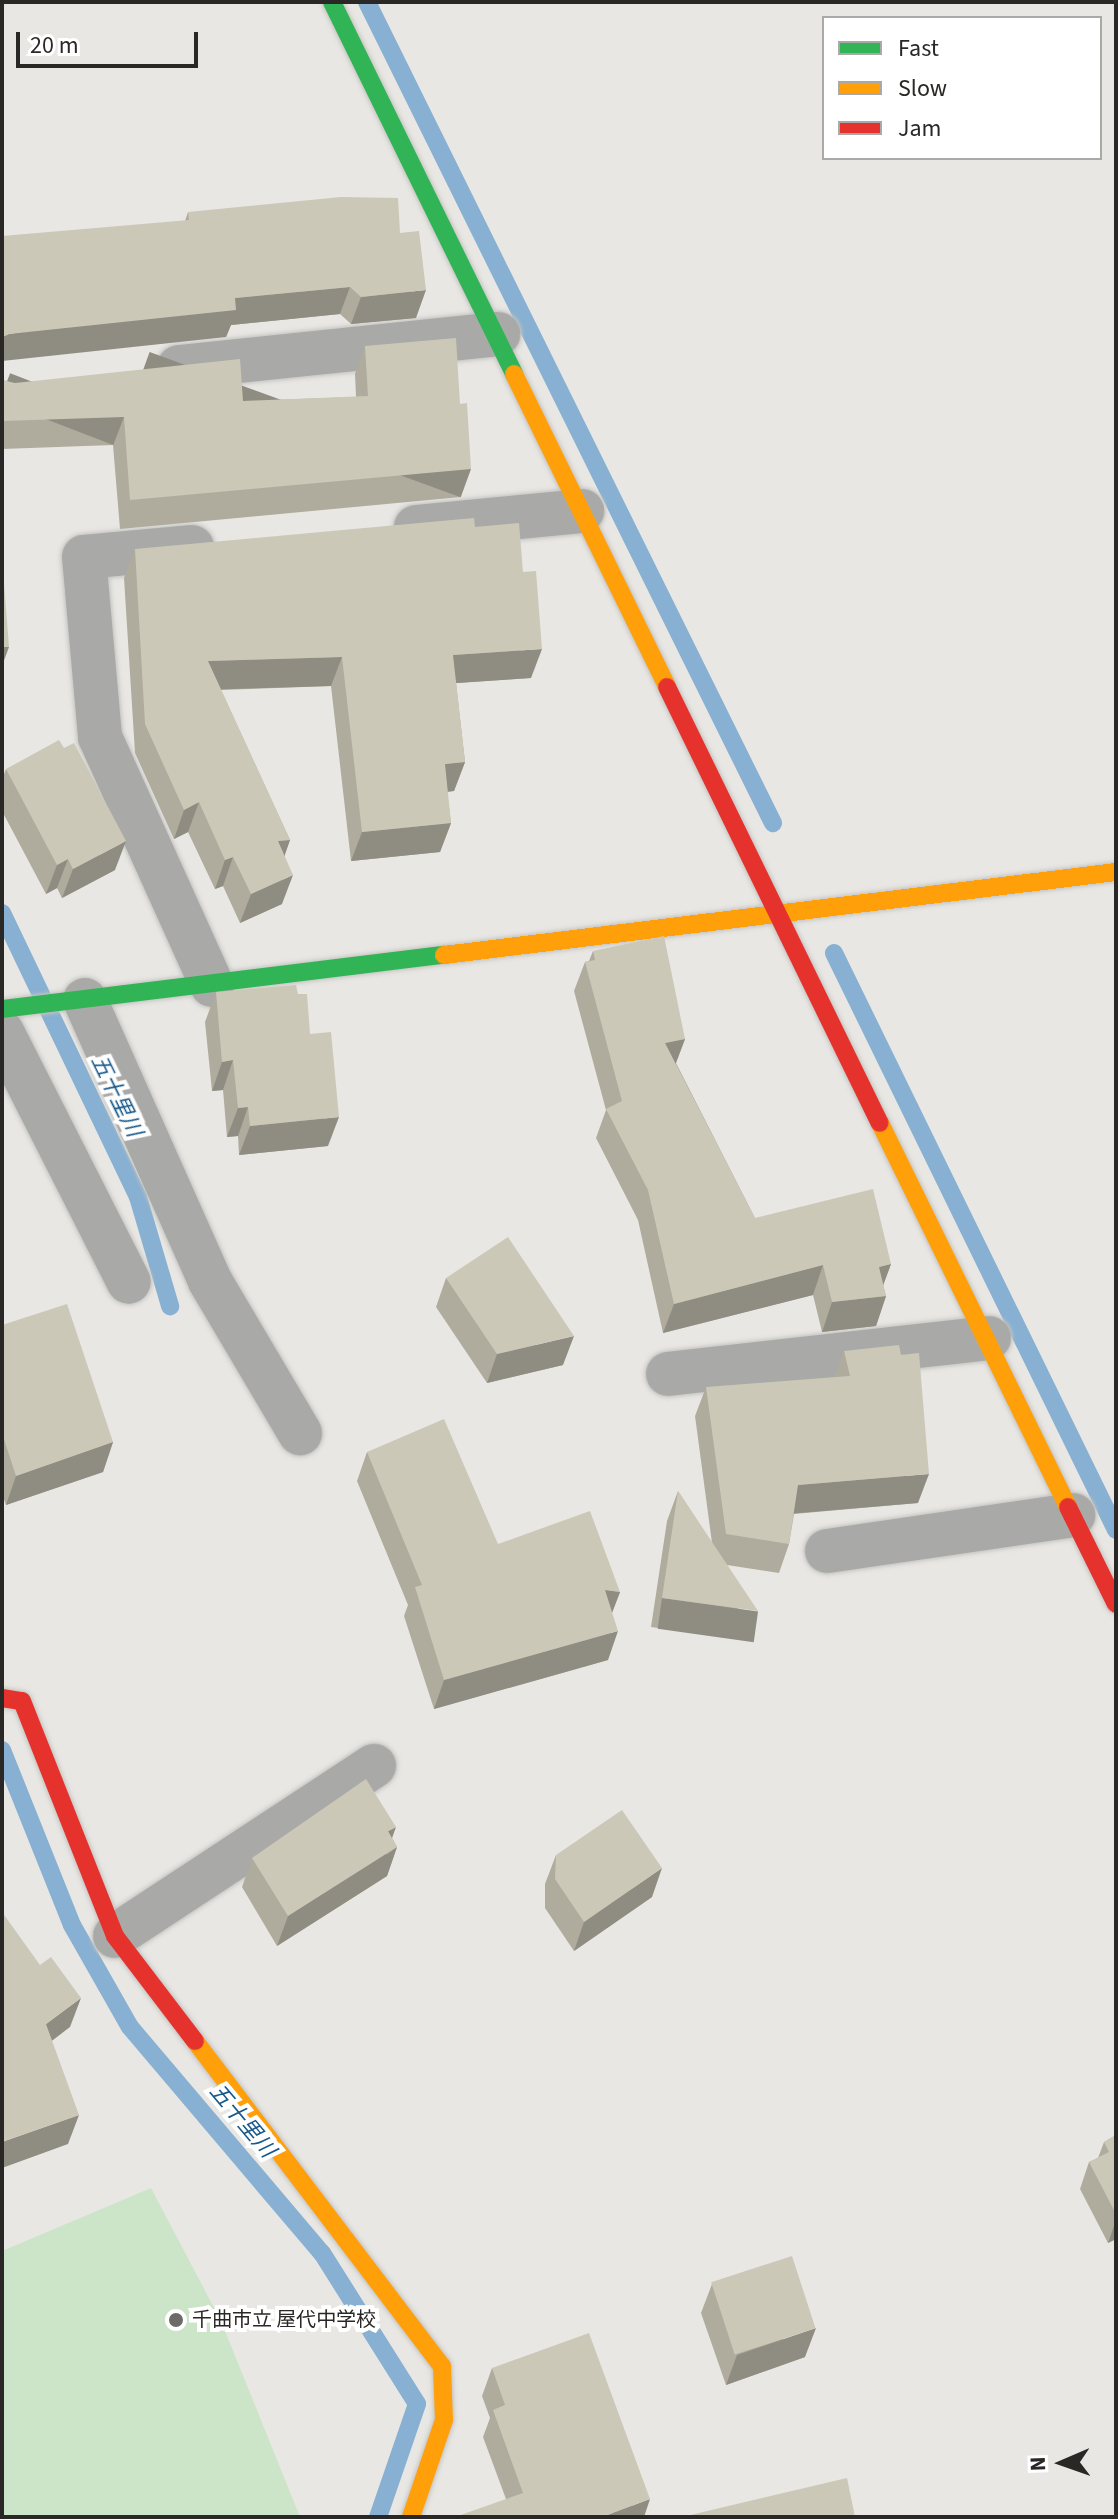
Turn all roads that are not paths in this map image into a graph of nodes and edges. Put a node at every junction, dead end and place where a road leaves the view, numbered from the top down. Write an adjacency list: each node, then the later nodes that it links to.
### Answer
1 (332, 2): 2 (street)
2 (498, 334): 3 (street); 4 (street)
3 (141, 371)
4 (582, 511): 5 (street); 8 (street)
5 (380, 530)
6 (239, 543): 9 (street)
7 (1116, 872): 8 (street)
8 (781, 910): 9 (street); 13 (street)
9 (212, 985): 10 (street)
10 (74, 1001): 11 (street); 15 (street)
11 (6, 1016): 12 (street)
12 (129, 1282)
13 (989, 1338): 14 (street); 16 (street)
14 (668, 1374)
15 (300, 1433)
16 (1073, 1515): 17 (street); 18 (street)
17 (827, 1551)
18 (1116, 1604)
19 (2, 1698): 21 (street)
20 (374, 1766): 21 (street)
21 (115, 1936): 22 (street)
22 (411, 2517)

